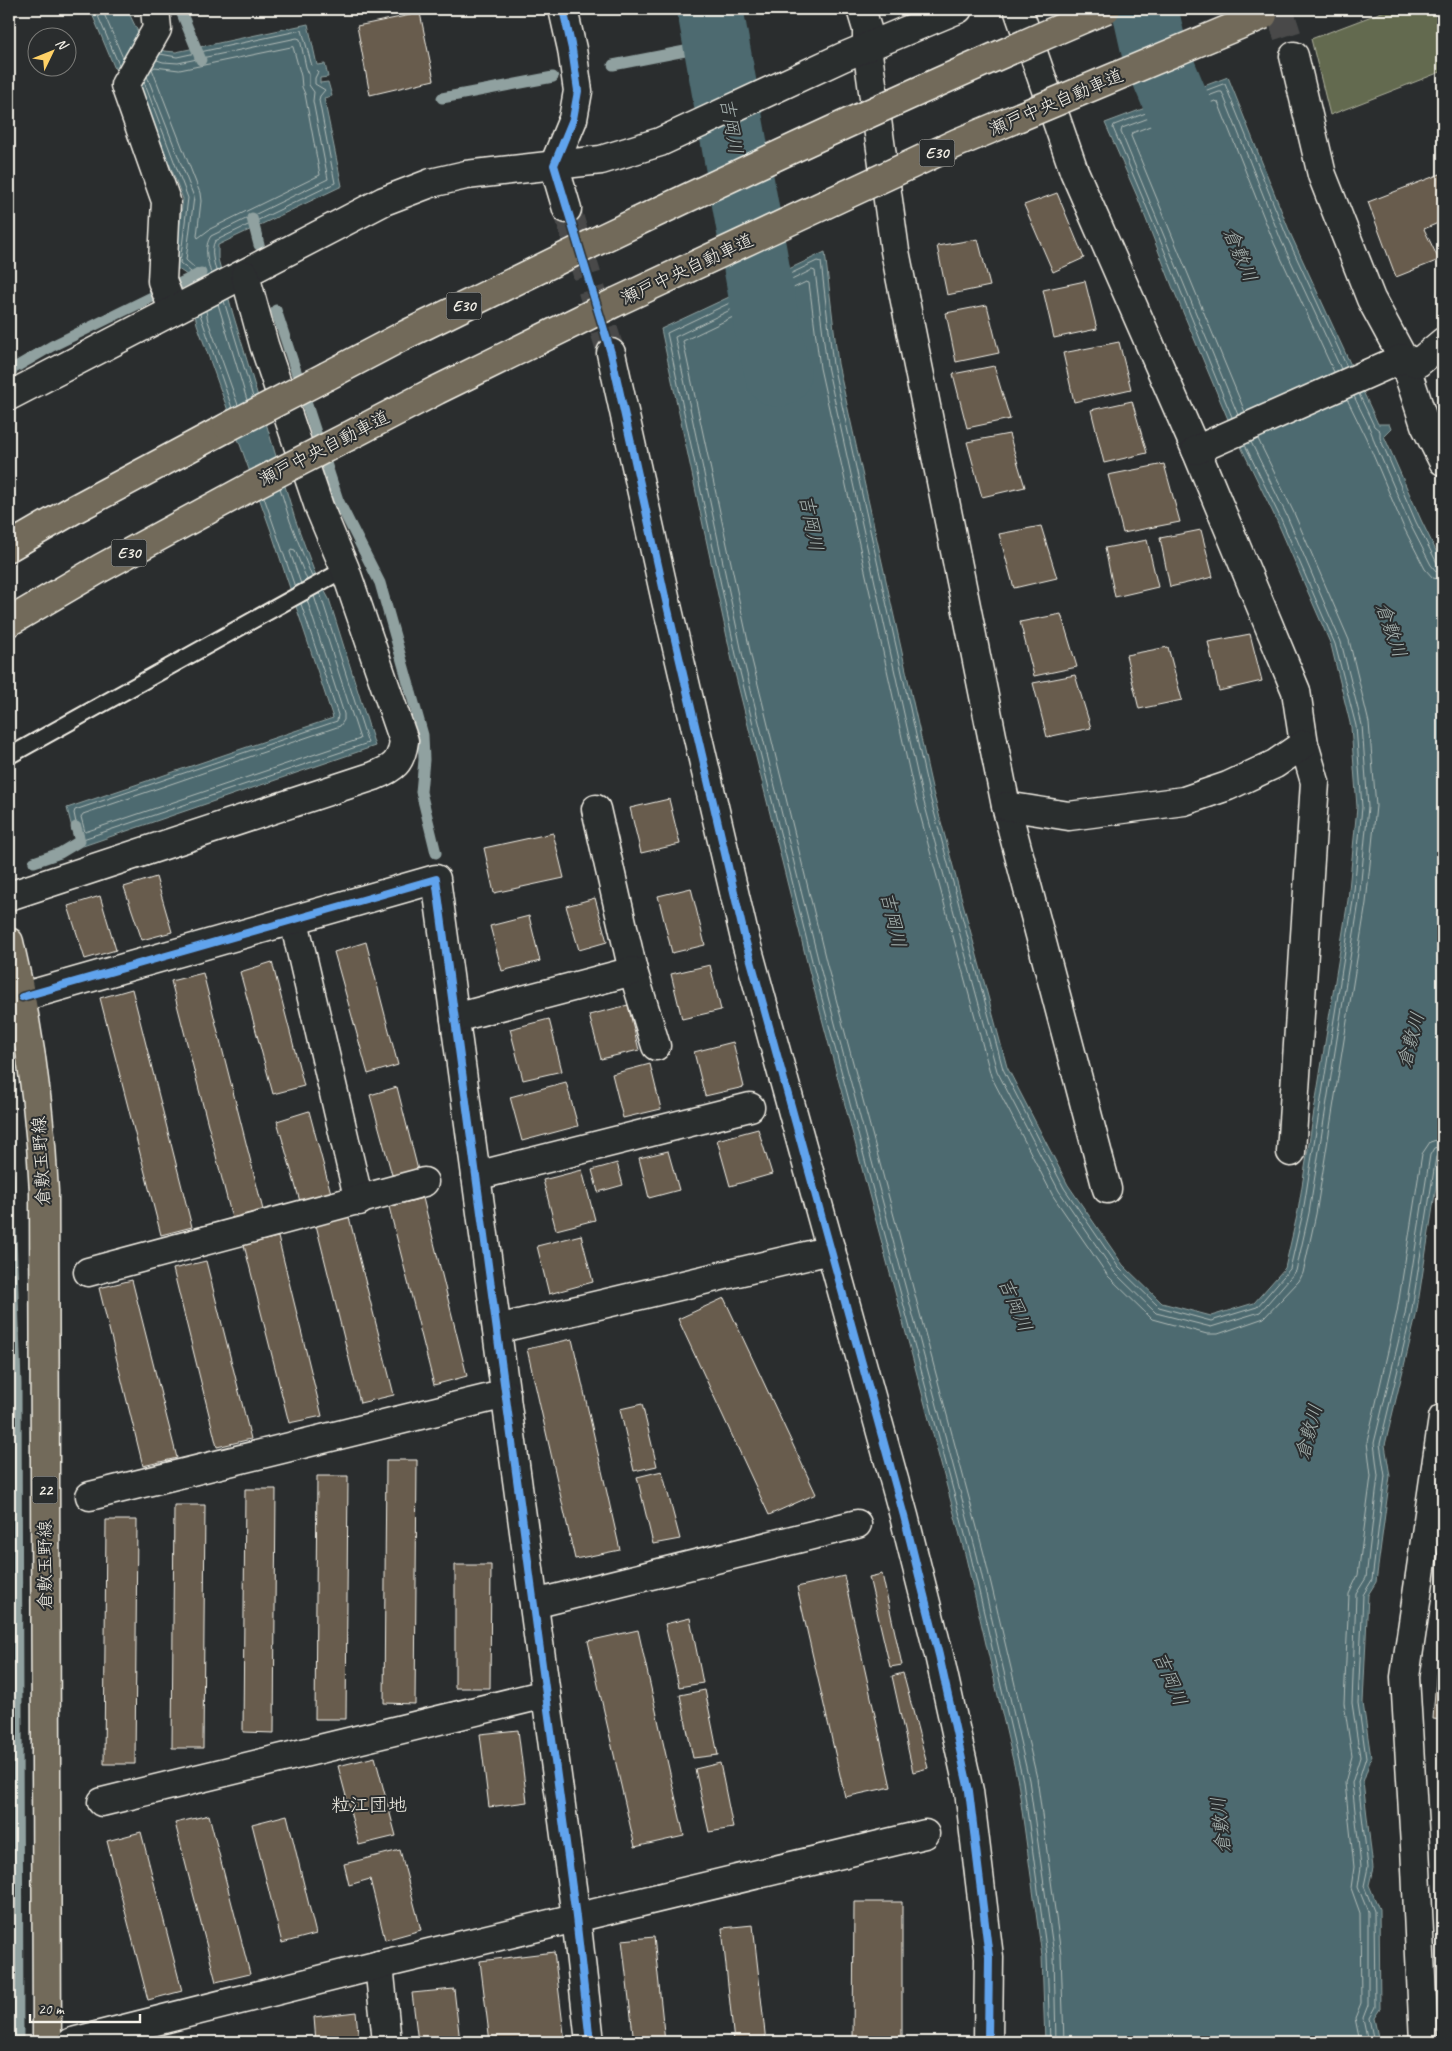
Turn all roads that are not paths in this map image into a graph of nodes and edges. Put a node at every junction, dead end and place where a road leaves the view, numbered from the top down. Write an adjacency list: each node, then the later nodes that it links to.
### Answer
1 (155, 9): 13 (street)
2 (563, 9): 10 (street)
3 (860, 9): 8 (street)
4 (958, 9): 8 (street)
5 (1018, 9): 18 (street)
6 (1106, 9): 20 (main road, E30, bridge)
7 (1270, 12): 22 (main road, 瀬戸中央自動車道 / E30, bridge)
8 (855, 52): 10 (street); 25 (street)
9 (1294, 56): 16 (street)
10 (554, 165): 11 (street); 12 (street)
11 (567, 209)
12 (236, 279): 13 (street); 21 (street)
13 (174, 297): 17 (street)
14 (1443, 342): 16 (street)
15 (611, 353): 40 (street)
16 (1396, 361): 18 (street); 19 (street)
17 (9, 396)
18 (1202, 448): 23 (street)
19 (1443, 462)
20 (9, 547)
21 (335, 574): 24 (lane); 27 (street)
22 (9, 622)
23 (1304, 744): 25 (street); 35 (street)
24 (9, 756)
25 (1006, 806): 38 (street)
26 (596, 809): 30 (street)
27 (9, 896)
28 (294, 921): 31 (street); 32 (street); 39 (street)
29 (9, 942): 31 (main road, 倉敷玉野線 / 22)
30 (634, 971): 32 (street); 33 (street)
31 (22, 997): 53 (main road, 倉敷玉野線 / 22)
32 (455, 1018): 36 (street)
33 (656, 1046)
34 (750, 1106): 36 (street)
35 (1291, 1152)
36 (476, 1176): 42 (street)
37 (424, 1182): 39 (street)
38 (1107, 1189)
39 (359, 1201): 41 (street)
40 (831, 1250): 42 (street); 57 (street)
41 (88, 1272)
42 (497, 1329): 43 (street)
43 (506, 1394): 45 (street); 47 (street)
44 (1443, 1418): 58 (street)
45 (90, 1496)
46 (857, 1524): 47 (street)
47 (534, 1604): 48 (street)
48 (546, 1694): 49 (street); 51 (street)
49 (102, 1802)
50 (925, 1834): 51 (street)
51 (576, 1917): 52 (street); 56 (street)
52 (380, 1965): 54 (street); 55 (street)
53 (47, 2042)
54 (72, 2042)
55 (387, 2042)
56 (590, 2042)
57 (988, 2042)
58 (1424, 2042)

